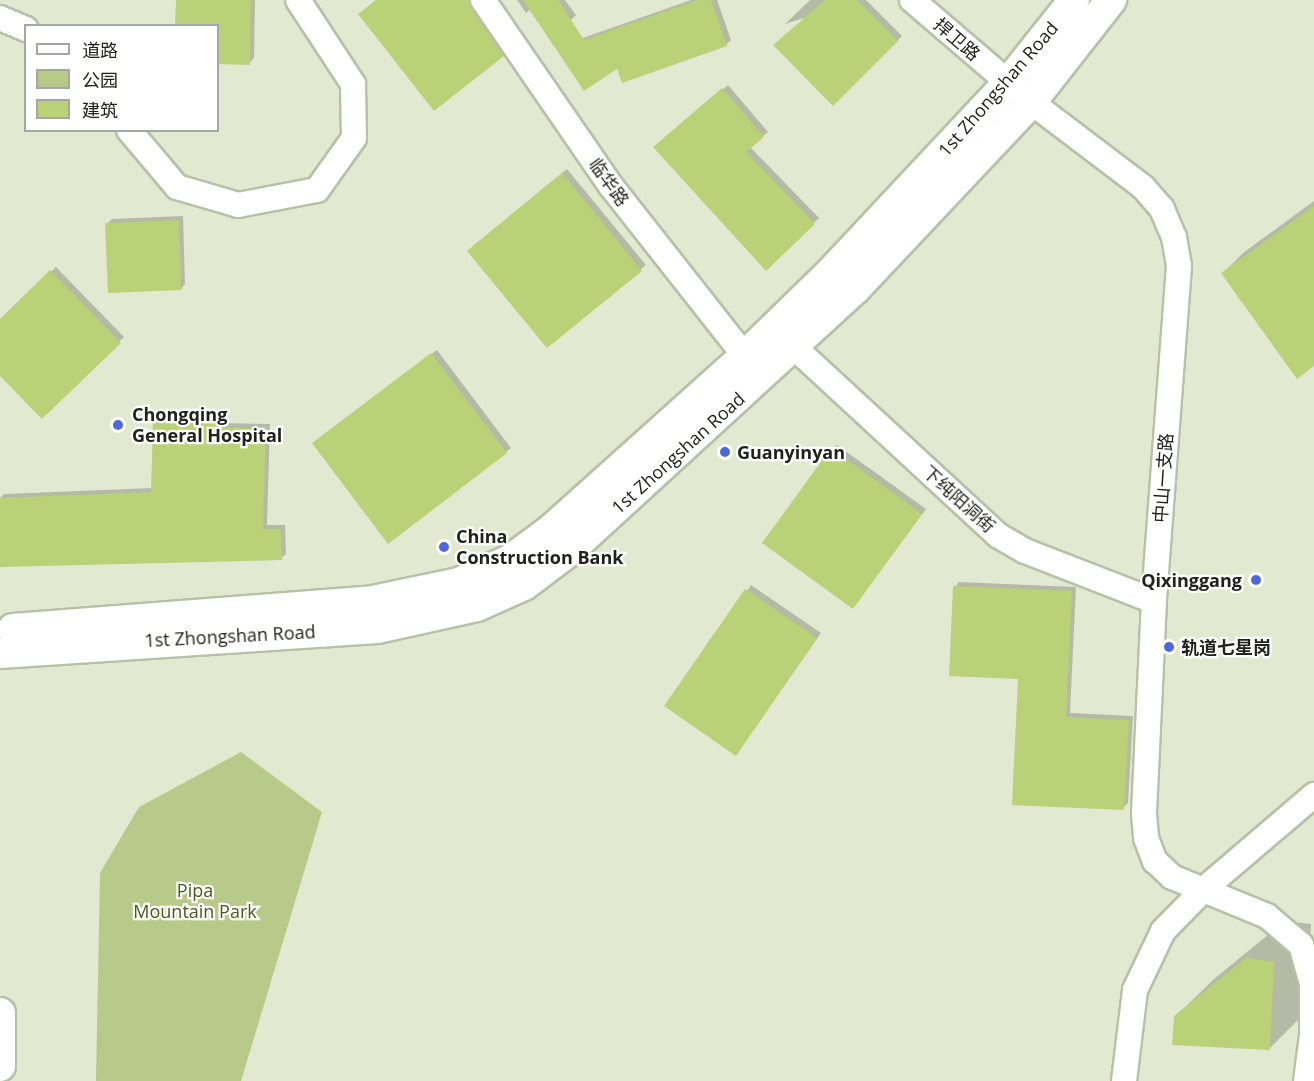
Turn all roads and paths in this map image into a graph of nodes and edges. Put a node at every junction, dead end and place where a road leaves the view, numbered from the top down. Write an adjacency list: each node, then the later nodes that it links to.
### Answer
1 (298, 0): 10 (street)
2 (483, 0): 12 (street, 临华路)
3 (912, 0): 8 (street, 捍卫路)
4 (1074, 0): 8 (main road, 1st Zhongshan Road)
5 (1111, 0): 9 (main road, 1st Zhongshan Road)
6 (0, 18): 7 (street)
7 (24, 28)
8 (1008, 83): 9 (street, 捍卫路); 12 (main road, 1st Zhongshan Road)
9 (1031, 102): 11 (main road, 1st Zhongshan Road); 13 (street, 中山一支路)
10 (131, 132)
11 (795, 348): 13 (street, 下纯阳洞街); 15 (main road, 1st Zhongshan Road)
12 (745, 357): 14 (main road, 1st Zhongshan Road)
13 (1154, 601): 17 (street, 中山一支路)
14 (0, 631)
15 (0, 653)
16 (1314, 795): 17 (street)
17 (1204, 888): 20 (street); 21 (street, 中山一支路)
18 (0, 1013): 19 (main road)
19 (0, 1066)
20 (1124, 1081)
21 (1306, 1081)

